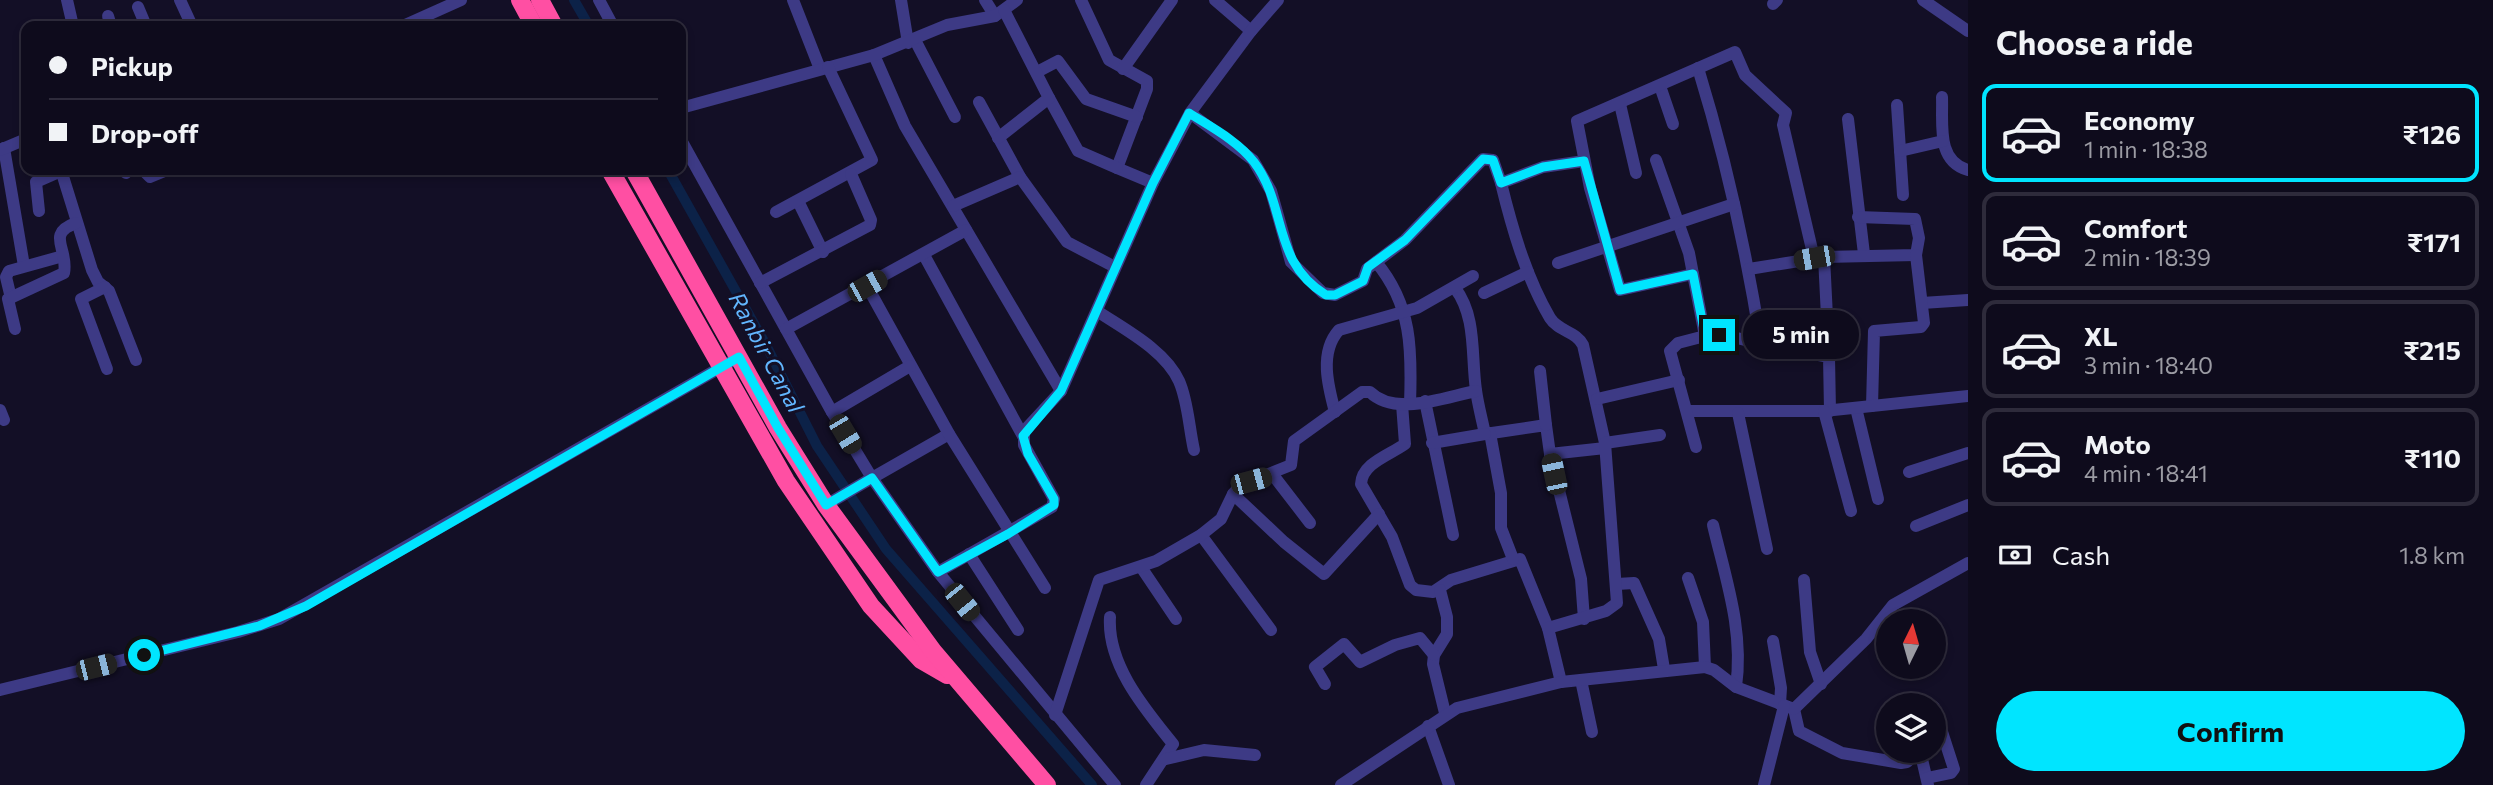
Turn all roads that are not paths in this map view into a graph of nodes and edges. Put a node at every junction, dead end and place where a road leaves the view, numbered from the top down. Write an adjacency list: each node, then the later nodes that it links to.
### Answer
1 (67, 0): 18 (street)
2 (180, 0): 20 (street)
3 (461, 0): 21 (street)
4 (520, 0): 22 (highway)
5 (540, 0): 23 (highway)
6 (599, 0): 24 (street)
7 (793, 0): 29 (street)
8 (901, 0): 27 (street)
9 (985, 0): 17 (street)
10 (1017, 0): 17 (street)
11 (1081, 0): 31 (street)
12 (1172, 0): 31 (street)
13 (1215, 0): 25 (street)
14 (1278, 0): 25 (street)
15 (1923, 0): 26 (street)
16 (138, 8): 19 (street)
17 (999, 13): 27 (street); 32 (street)
18 (72, 21)
19 (144, 21)
20 (190, 21)
21 (414, 21)
22 (531, 21)
23 (551, 21)
24 (610, 21)
25 (1251, 31): 40 (street)
26 (1968, 31)
27 (911, 42): 28 (street); 41 (street)
28 (874, 55): 29 (street); 67 (street)
29 (824, 68): 39 (street); 56 (street)
30 (1698, 68): 33 (street); 66 (street); 80 (street)
31 (1123, 69): 42 (street)
32 (1037, 72): 34 (street); 42 (street)
33 (1660, 86): 37 (street); 44 (street)
34 (1049, 97): 45 (street); 53 (street)
35 (1942, 97): 47 (street)
36 (979, 102): 45 (street)
37 (1620, 104): 52 (street); 55 (street)
38 (1897, 106): 50 (street)
39 (686, 107)
40 (1189, 113): 62 (street); 81 (street)
41 (956, 117)
42 (1137, 117): 53 (street)
43 (1848, 119): 70 (street)
44 (1673, 124)
45 (998, 138): 61 (street)
46 (21, 141): 48 (street)
47 (1943, 141): 50 (street); 54 (street)
48 (2, 149): 83 (street)
49 (686, 149): 89 (street)
50 (1900, 151): 64 (street)
51 (1656, 160): 71 (street)
52 (1584, 161): 63 (street); 74 (street)
53 (1117, 168): 62 (street)
54 (1968, 170)
55 (1636, 173)
56 (851, 174): 65 (street); 75 (street)
57 (51, 175): 68 (street)
58 (62, 175): 72 (street)
59 (613, 175): 107 (highway)
60 (637, 175): 103 (highway)
61 (1020, 177): 67 (street); 84 (street)
62 (1153, 183): 84 (street)
63 (1501, 183): 81 (street); 86 (street)
64 (1903, 195)
65 (798, 201): 69 (street); 75 (street)
66 (1734, 204): 71 (street); 85 (street)
67 (953, 206): 73 (street)
68 (39, 211)
69 (776, 212)
70 (1858, 218): 76 (street); 78 (street)
71 (1678, 222): 74 (street); 87 (street)
72 (76, 223): 79 (street); 91 (street)
73 (966, 230): 77 (street); 111 (street)
74 (1608, 247): 82 (street); 87 (street)
75 (823, 252): 89 (street)
76 (1864, 254): 78 (street); 80 (street)
77 (924, 255): 90 (street); 128 (street)
78 (1916, 255): 96 (street)
79 (63, 256): 83 (street); 94 (street)
80 (1819, 258): 85 (street); 104 (street)
81 (1376, 262): 98 (street)
82 (1558, 263)
83 (24, 266): 94 (street)
84 (1115, 267): 97 (street)
85 (1749, 269): 102 (street)
86 (1528, 272): 93 (street); 114 (street)
87 (1693, 274): 101 (street)
88 (1473, 276): 92 (street)
89 (760, 283): 100 (street)
90 (867, 286): 100 (street); 106 (street)
91 (105, 287): 105 (street); 108 (street)
92 (1455, 288): 98 (street); 112 (street)
93 (1484, 293)
94 (11, 298): 99 (street)
95 (1968, 300): 96 (street)
96 (1922, 303): 117 (street)
97 (1097, 311): 111 (street); 132 (street)
98 (1405, 311): 116 (street); 122 (street)
99 (15, 329)
100 (786, 329): 121 (street)
101 (1705, 335): 102 (street); 110 (street)
102 (1761, 344): 104 (street)
103 (739, 357): 107 (street); 140 (highway)
104 (1829, 357): 120 (street)
105 (136, 360)
106 (909, 366): 121 (street); 126 (street)
107 (721, 367): 175 (highway); 177 (street)
108 (107, 369)
109 (1540, 371): 124 (street)
110 (1679, 380): 114 (street); 119 (street)
111 (1061, 391): 128 (street)
112 (1476, 391): 115 (street); 125 (street)
113 (1968, 396): 117 (street)
114 (1597, 400): 130 (street)
115 (1425, 401): 116 (street); 129 (street)
116 (1406, 404): 122 (street); 143 (street)
117 (1872, 406): 118 (street)
118 (1856, 408): 120 (street); 139 (street)
119 (1689, 411): 123 (street); 131 (street)
120 (1827, 411): 123 (street); 142 (street)
121 (832, 412): 137 (street)
122 (1335, 412): 136 (street)
123 (1738, 413): 150 (street)
124 (1546, 425): 125 (street); 134 (street)
125 (1488, 433): 129 (street); 152 (street)
126 (949, 434): 137 (street); 147 (street)
127 (1660, 435): 130 (street)
128 (1023, 436): 147 (street)
129 (1432, 443): 149 (street)
130 (1605, 445): 134 (street); 158 (street)
131 (1696, 447)
132 (1194, 450)
133 (1968, 453): 135 (street)
134 (1550, 454): 163 (street)
135 (1909, 472)
136 (1273, 475): 138 (street); 144 (street)
137 (872, 478): 140 (street); 155 (street)
138 (1233, 494): 143 (street); 148 (street)
139 (1878, 499)
140 (832, 502): 175 (highway)
141 (1968, 505): 146 (street)
142 (1851, 512)
143 (1379, 514): 160 (street)
144 (1310, 523)
145 (1713, 525): 176 (street)
146 (1916, 526)
147 (1008, 534): 151 (street); 159 (street)
148 (1201, 535): 154 (street); 166 (street)
149 (1453, 535)
150 (1766, 549)
151 (969, 554): 155 (street); 165 (street)
152 (1513, 559): 160 (street); 164 (street)
153 (1968, 563): 174 (street)
154 (1141, 567): 162 (street); 180 (street)
155 (938, 572): 180 (street)
156 (1688, 578): 169 (street)
157 (1804, 580): 174 (street)
158 (1617, 584): 163 (street); 170 (street)
159 (1045, 588)
160 (1440, 590): 168 (street)
161 (1110, 617): 185 (street)
162 (1176, 619)
163 (1584, 619): 164 (street)
164 (1548, 628): 172 (street)
165 (1018, 630)
166 (1271, 630)
167 (1773, 641): 178 (street)
168 (1434, 655): 173 (street); 179 (street)
169 (1705, 667): 170 (street); 176 (street)
170 (1664, 669): 171 (street)
171 (1581, 680): 172 (street); 182 (street)
172 (1561, 682): 179 (street)
173 (1325, 684)
174 (1821, 684): 178 (street)
175 (960, 685): 187 (highway)
176 (1736, 687): 178 (street)
177 (0, 690)
178 (1786, 706): 186 (street); 192 (street)
179 (1445, 713): 181 (street)
180 (1055, 715): 188 (street)
181 (1428, 726): 190 (street); 191 (street)
182 (1592, 732)
183 (1946, 745): 186 (street)
184 (1255, 755): 185 (street)
185 (1166, 759): 189 (street)
186 (1928, 782)
187 (1047, 785)
188 (1115, 785)
189 (1146, 785)
190 (1341, 785)
191 (1449, 785)
192 (1764, 785)

